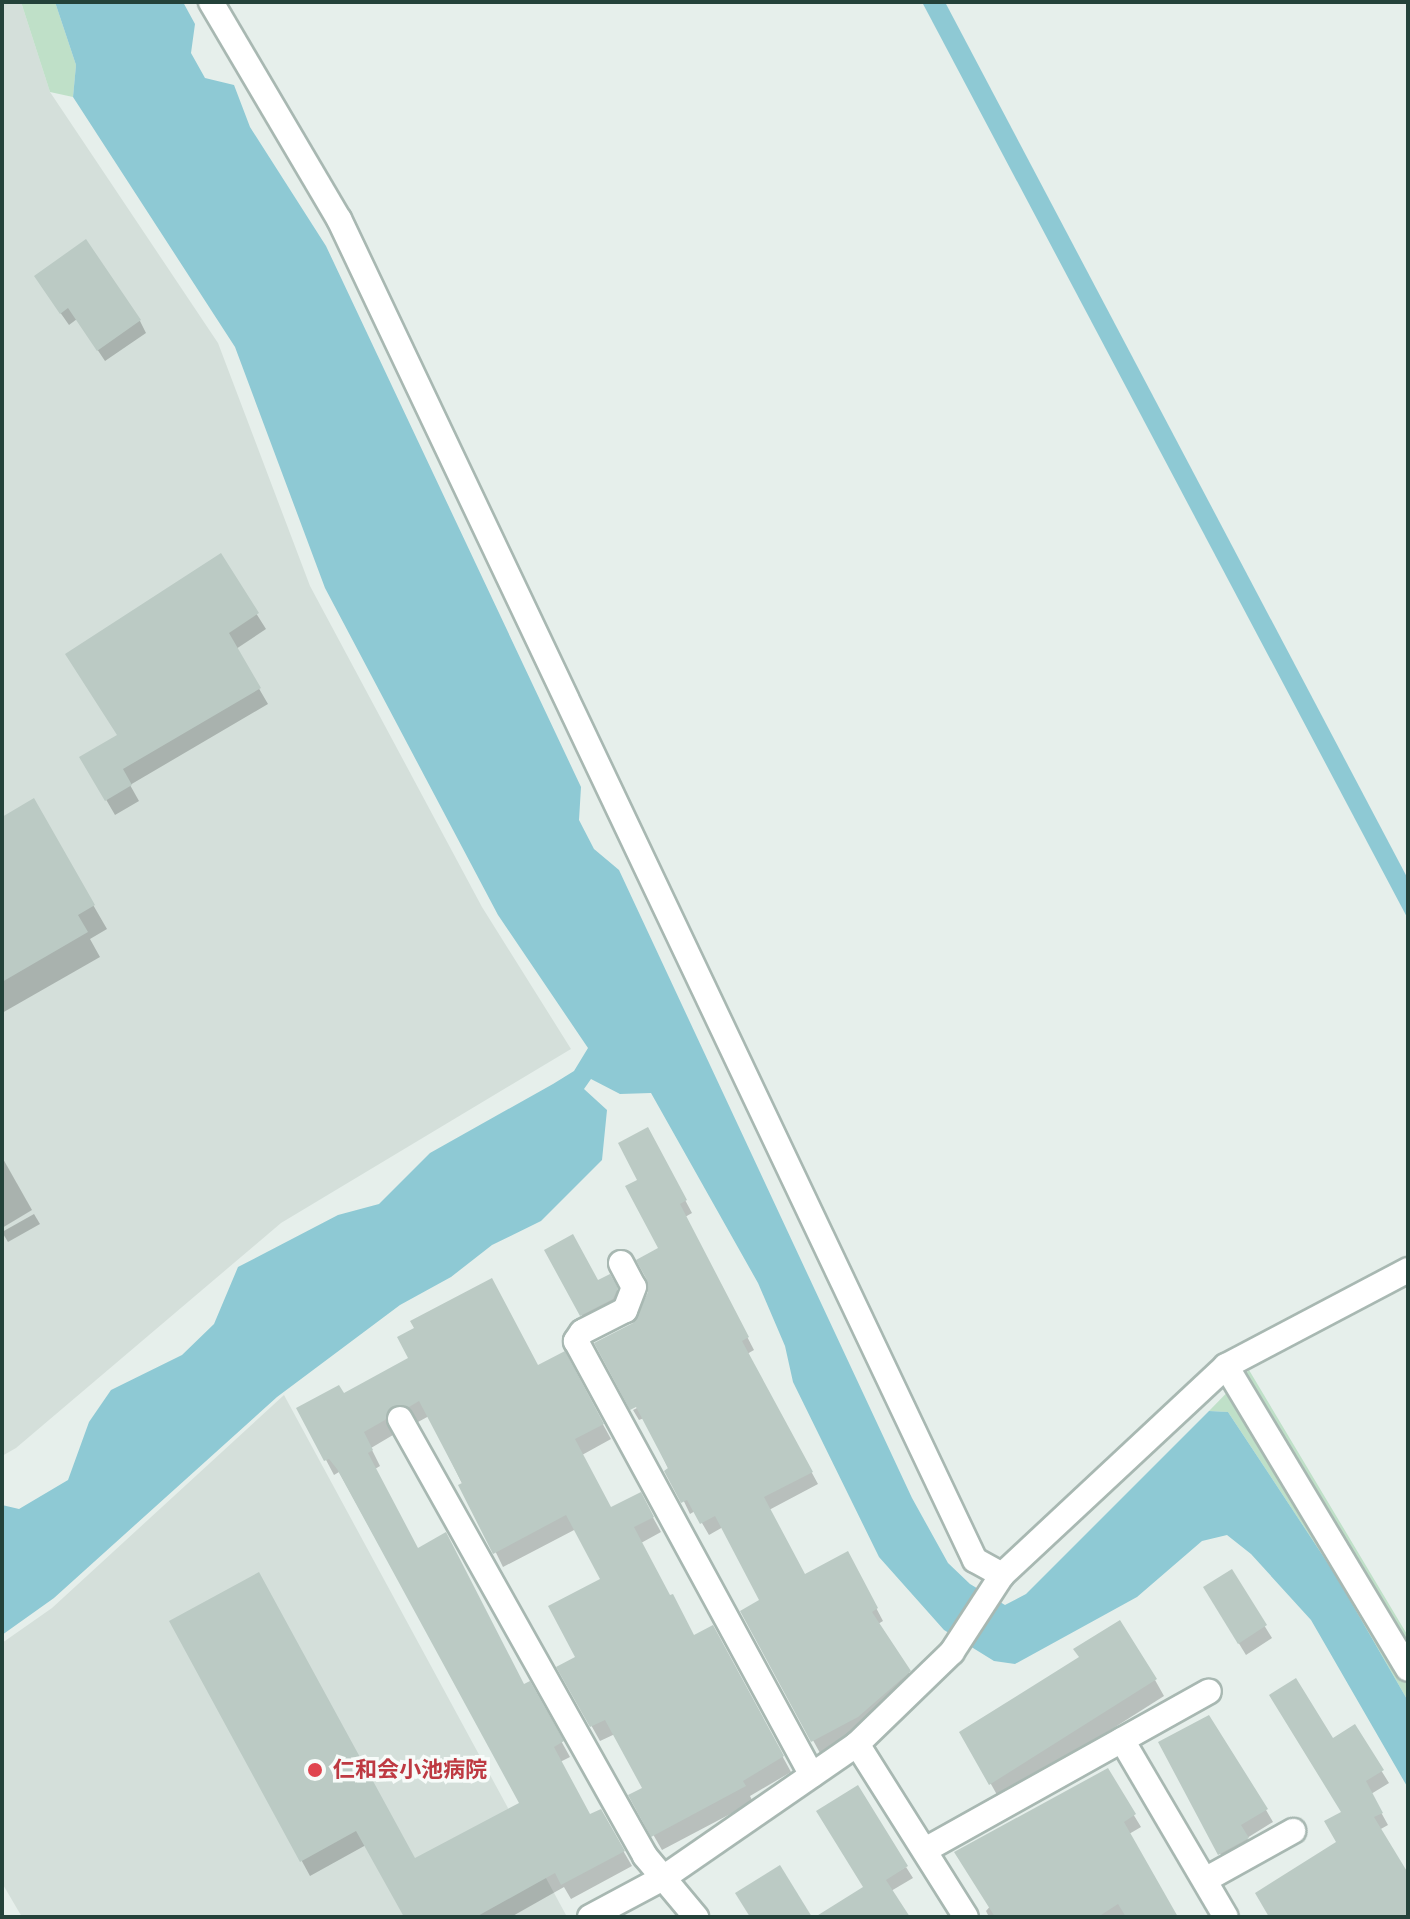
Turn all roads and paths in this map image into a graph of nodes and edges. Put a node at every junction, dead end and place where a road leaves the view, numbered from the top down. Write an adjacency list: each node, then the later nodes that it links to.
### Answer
1 (211, 2): 6 (street)
2 (621, 1263): 11 (street)
3 (1408, 1270): 4 (street)
4 (1226, 1366): 6 (street); 7 (street)
5 (400, 1419): 14 (street)
6 (1002, 1575): 10 (street)
7 (1408, 1669)
8 (1209, 1691): 9 (street)
9 (1122, 1740): 13 (street); 15 (street)
10 (857, 1744): 11 (street); 13 (street)
11 (812, 1775): 14 (street)
12 (1293, 1831): 15 (street)
13 (925, 1850): 18 (street)
14 (663, 1878): 16 (street); 17 (street)
15 (1205, 1880): 19 (street)
16 (590, 1917)
17 (696, 1917)
18 (966, 1917)
19 (1226, 1917)

